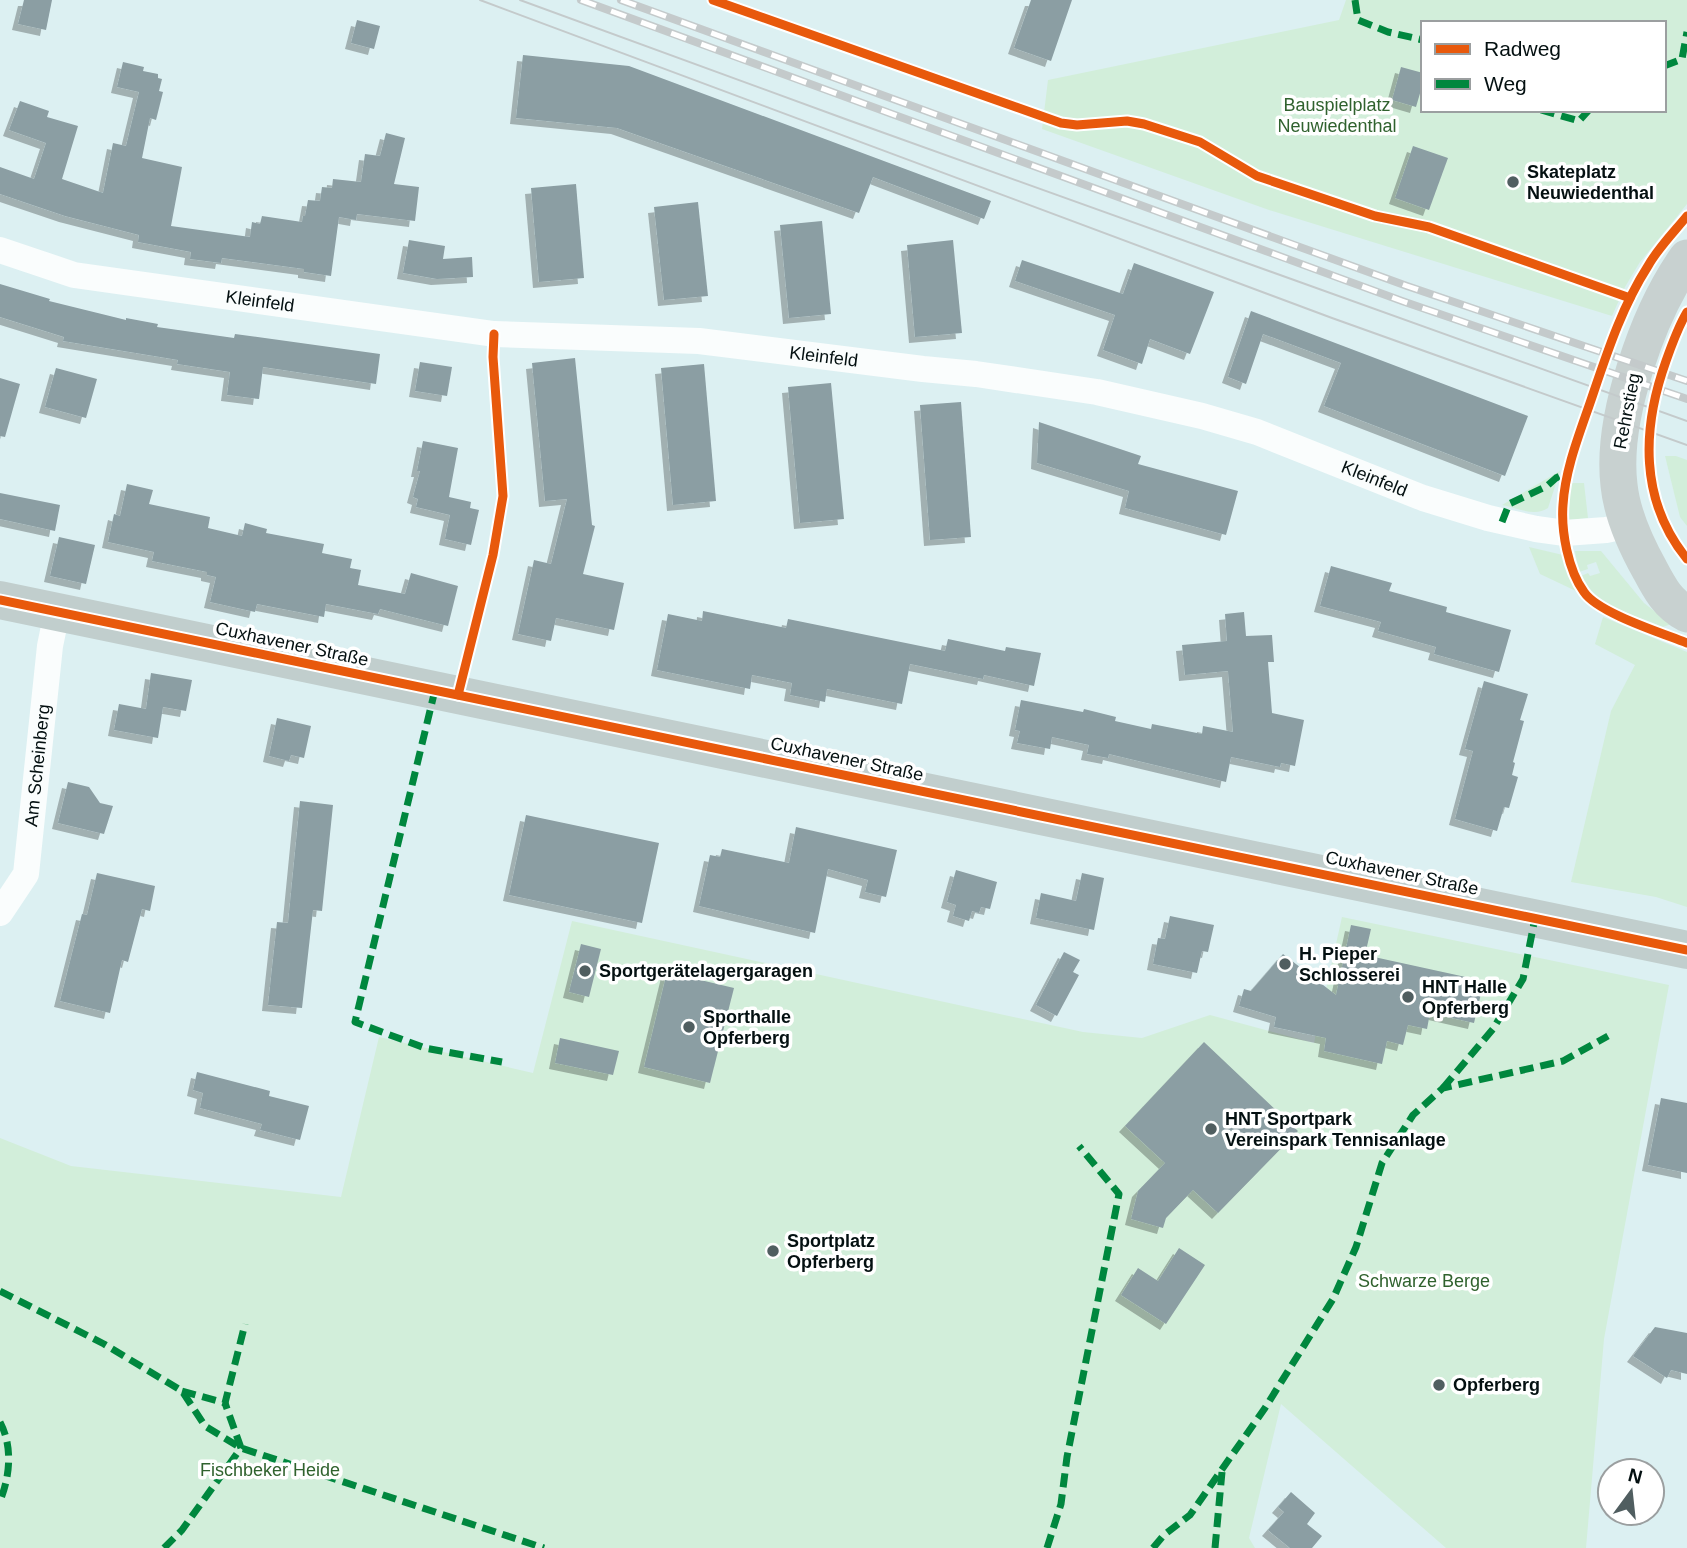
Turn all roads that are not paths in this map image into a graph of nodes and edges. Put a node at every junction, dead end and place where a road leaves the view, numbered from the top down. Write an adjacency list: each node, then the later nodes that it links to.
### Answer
1 (0, 250): 3 (street, Kleinfeld)
2 (1687, 258): 3 (street, Rehrstieg)
3 (1630, 525): 4 (street, Rehrstieg)
4 (1650, 570): 5 (street); 8 (street, Rehrstieg)
5 (1687, 590)
6 (0, 600): 7 (main road, Cuxhavener Straße)
7 (57, 612): 9 (street, Am Scheinberg); 10 (main road, Cuxhavener Straße)
8 (1687, 614)
9 (0, 913)
10 (1687, 950)

